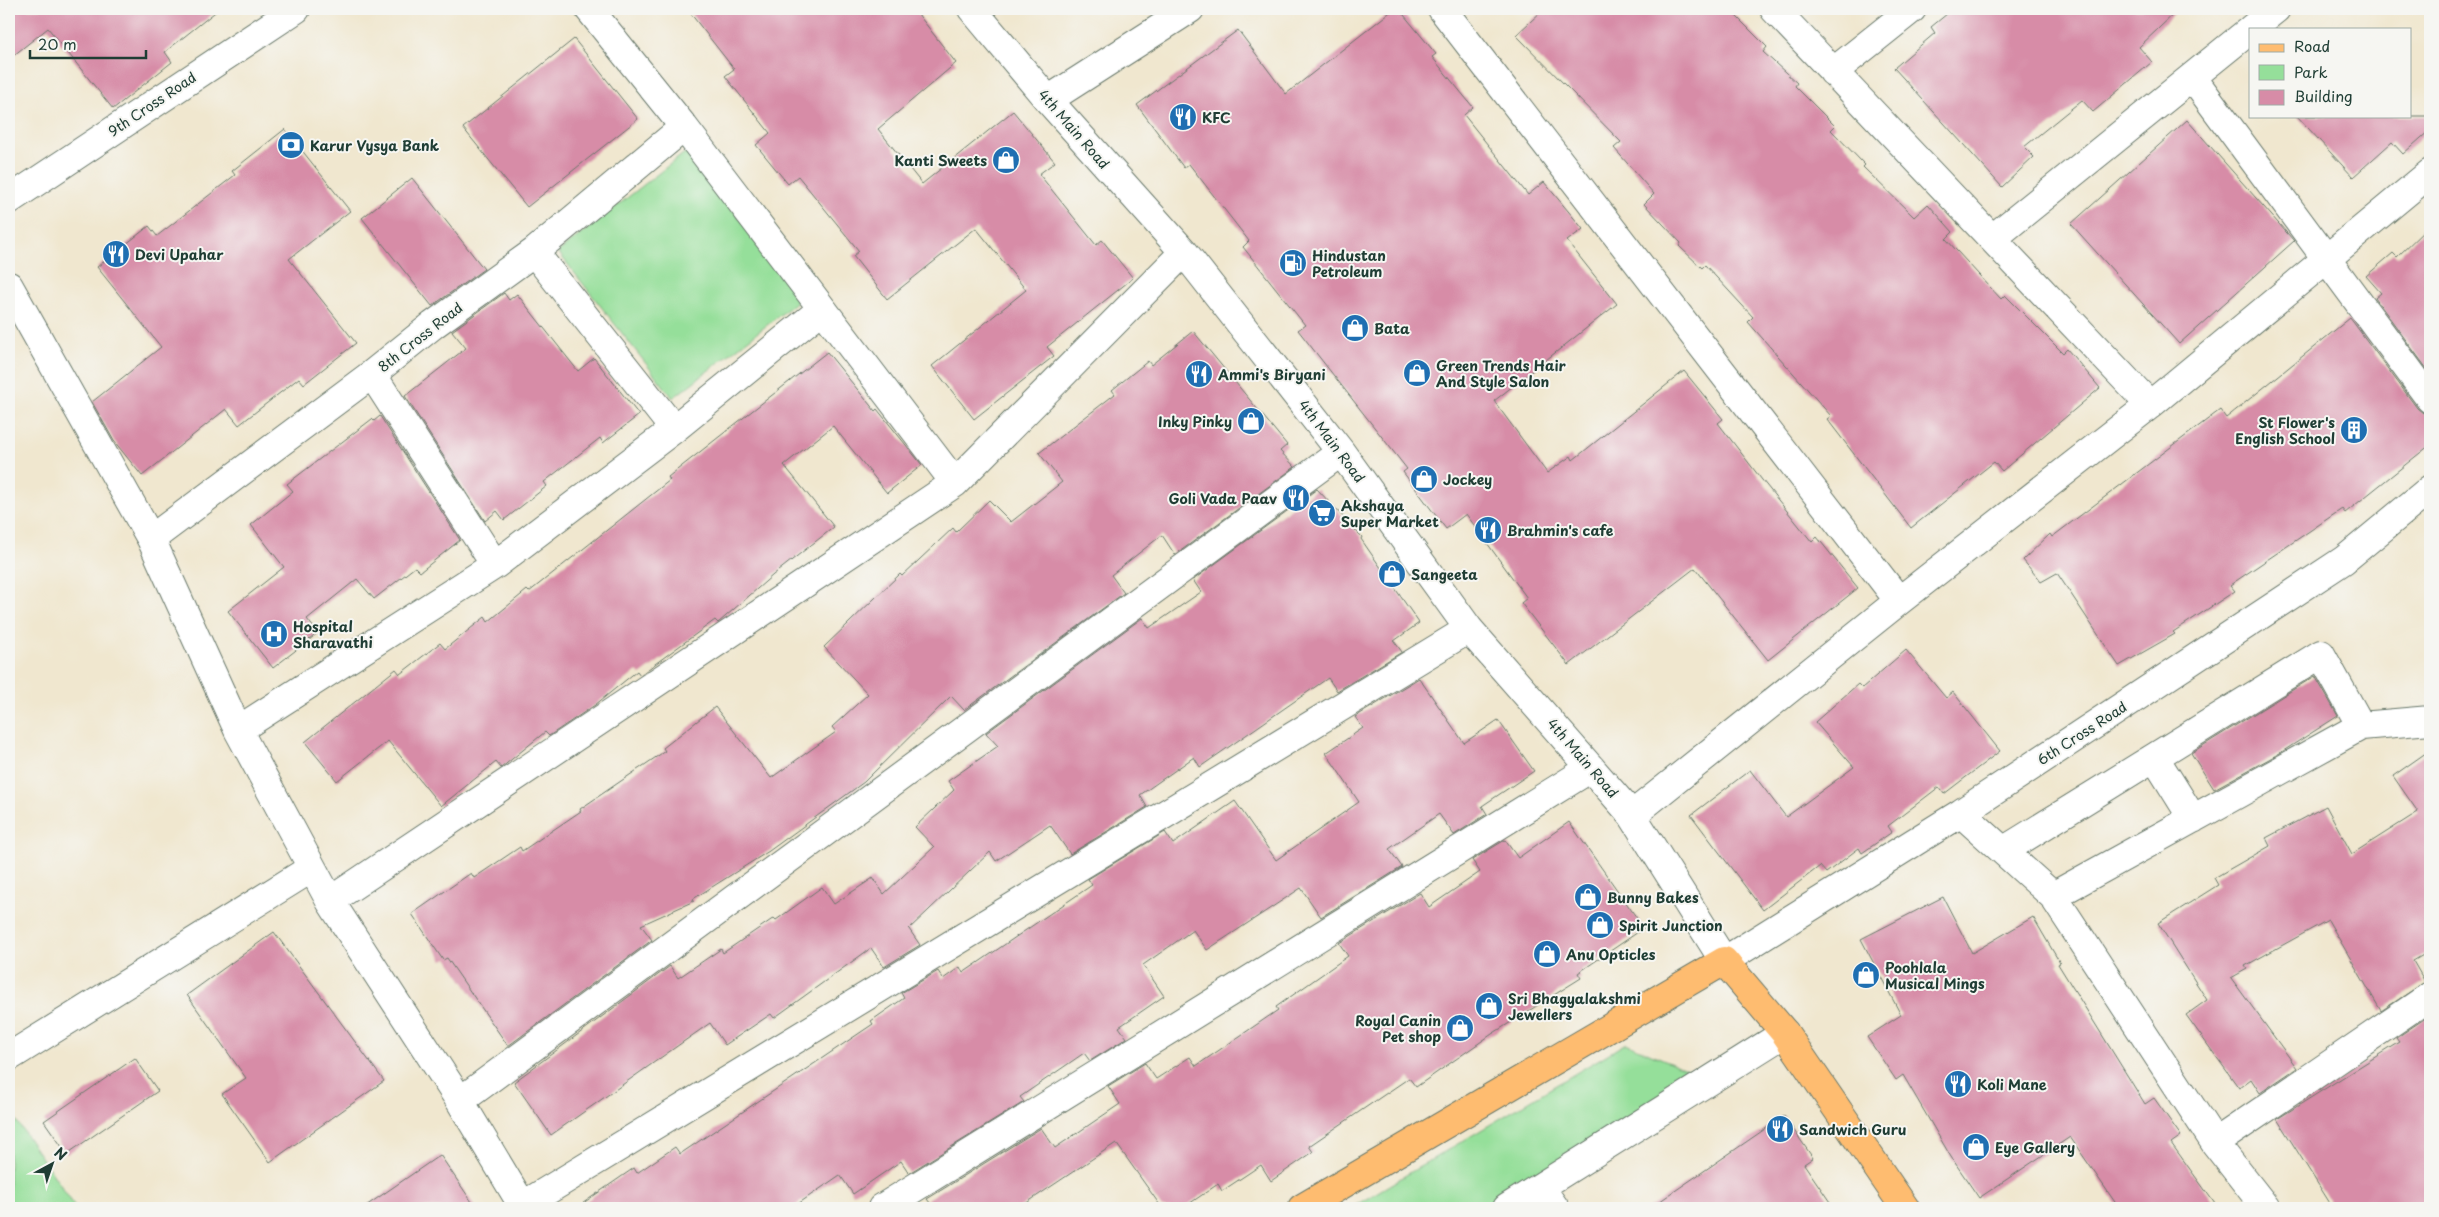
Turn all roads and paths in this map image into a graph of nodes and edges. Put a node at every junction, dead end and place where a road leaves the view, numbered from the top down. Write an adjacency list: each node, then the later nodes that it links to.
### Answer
1 (296, 9): 16 (street, 9th Cross Road)
2 (589, 9): 14 (street)
3 (972, 9): 13 (street, 4th Main Road)
4 (1190, 9): 13 (street)
5 (1442, 9): 32 (street)
6 (1774, 9): 11 (street)
7 (1912, 9): 11 (street)
8 (2276, 9): 9 (street)
9 (2252, 28)
10 (2249, 31): 12 (street)
11 (1833, 72): 17 (street)
12 (2192, 77): 17 (street); 20 (street)
13 (1048, 100): 19 (street, 4th Main Road)
14 (684, 127): 18 (street, 8th Cross Road); 22 (street)
15 (2430, 173): 20 (street)
16 (9, 200)
17 (1993, 238): 25 (street)
18 (534, 252): 23 (street, 8th Cross Road); 26 (street)
19 (1184, 252): 27 (street, 4th Main Road); 28 (street)
20 (2327, 259): 24 (street); 25 (street)
21 (9, 286): 30 (street)
22 (822, 310): 26 (street); 28 (street)
23 (372, 374): 30 (street, 8th Cross Road); 31 (street)
24 (2430, 399)
25 (2150, 405): 32 (street)
26 (674, 429): 31 (street)
27 (1341, 452): 33 (street, 4th Main Road); 50 (street)
28 (955, 483): 45 (street)
29 (2430, 489): 39 (street, 6th Cross Road)
30 (151, 539): 36 (street)
31 (495, 565): 36 (street)
32 (1899, 601): 40 (street)
33 (1469, 629): 38 (street, 4th Main Road); 53 (street)
34 (2430, 720): 35 (street)
35 (2361, 726): 37 (street); 41 (street)
36 (238, 730): 43 (street)
37 (2155, 758): 41 (street); 42 (street)
38 (1591, 768): 40 (street, 4th Main Road); 54 (street)
39 (1961, 813): 42 (street); 46 (street, 6th Cross Road)
40 (1632, 815): 46 (street, 4th Main Road)
41 (2193, 818): 44 (street)
42 (2003, 851): 44 (street)
43 (312, 868): 45 (street); 49 (street)
44 (2052, 896): 51 (street)
45 (330, 901): 50 (street)
46 (1724, 961): 48 (main road); 55 (main road)
47 (2430, 996): 51 (street)
48 (1785, 1032): 52 (street); 57 (main road)
49 (9, 1057)
50 (460, 1102): 53 (street)
51 (2215, 1143): 58 (street)
52 (1548, 1198): 56 (street)
53 (523, 1207)
54 (882, 1208)
55 (1302, 1208)
56 (1506, 1208)
57 (1905, 1208)
58 (2266, 1208)

